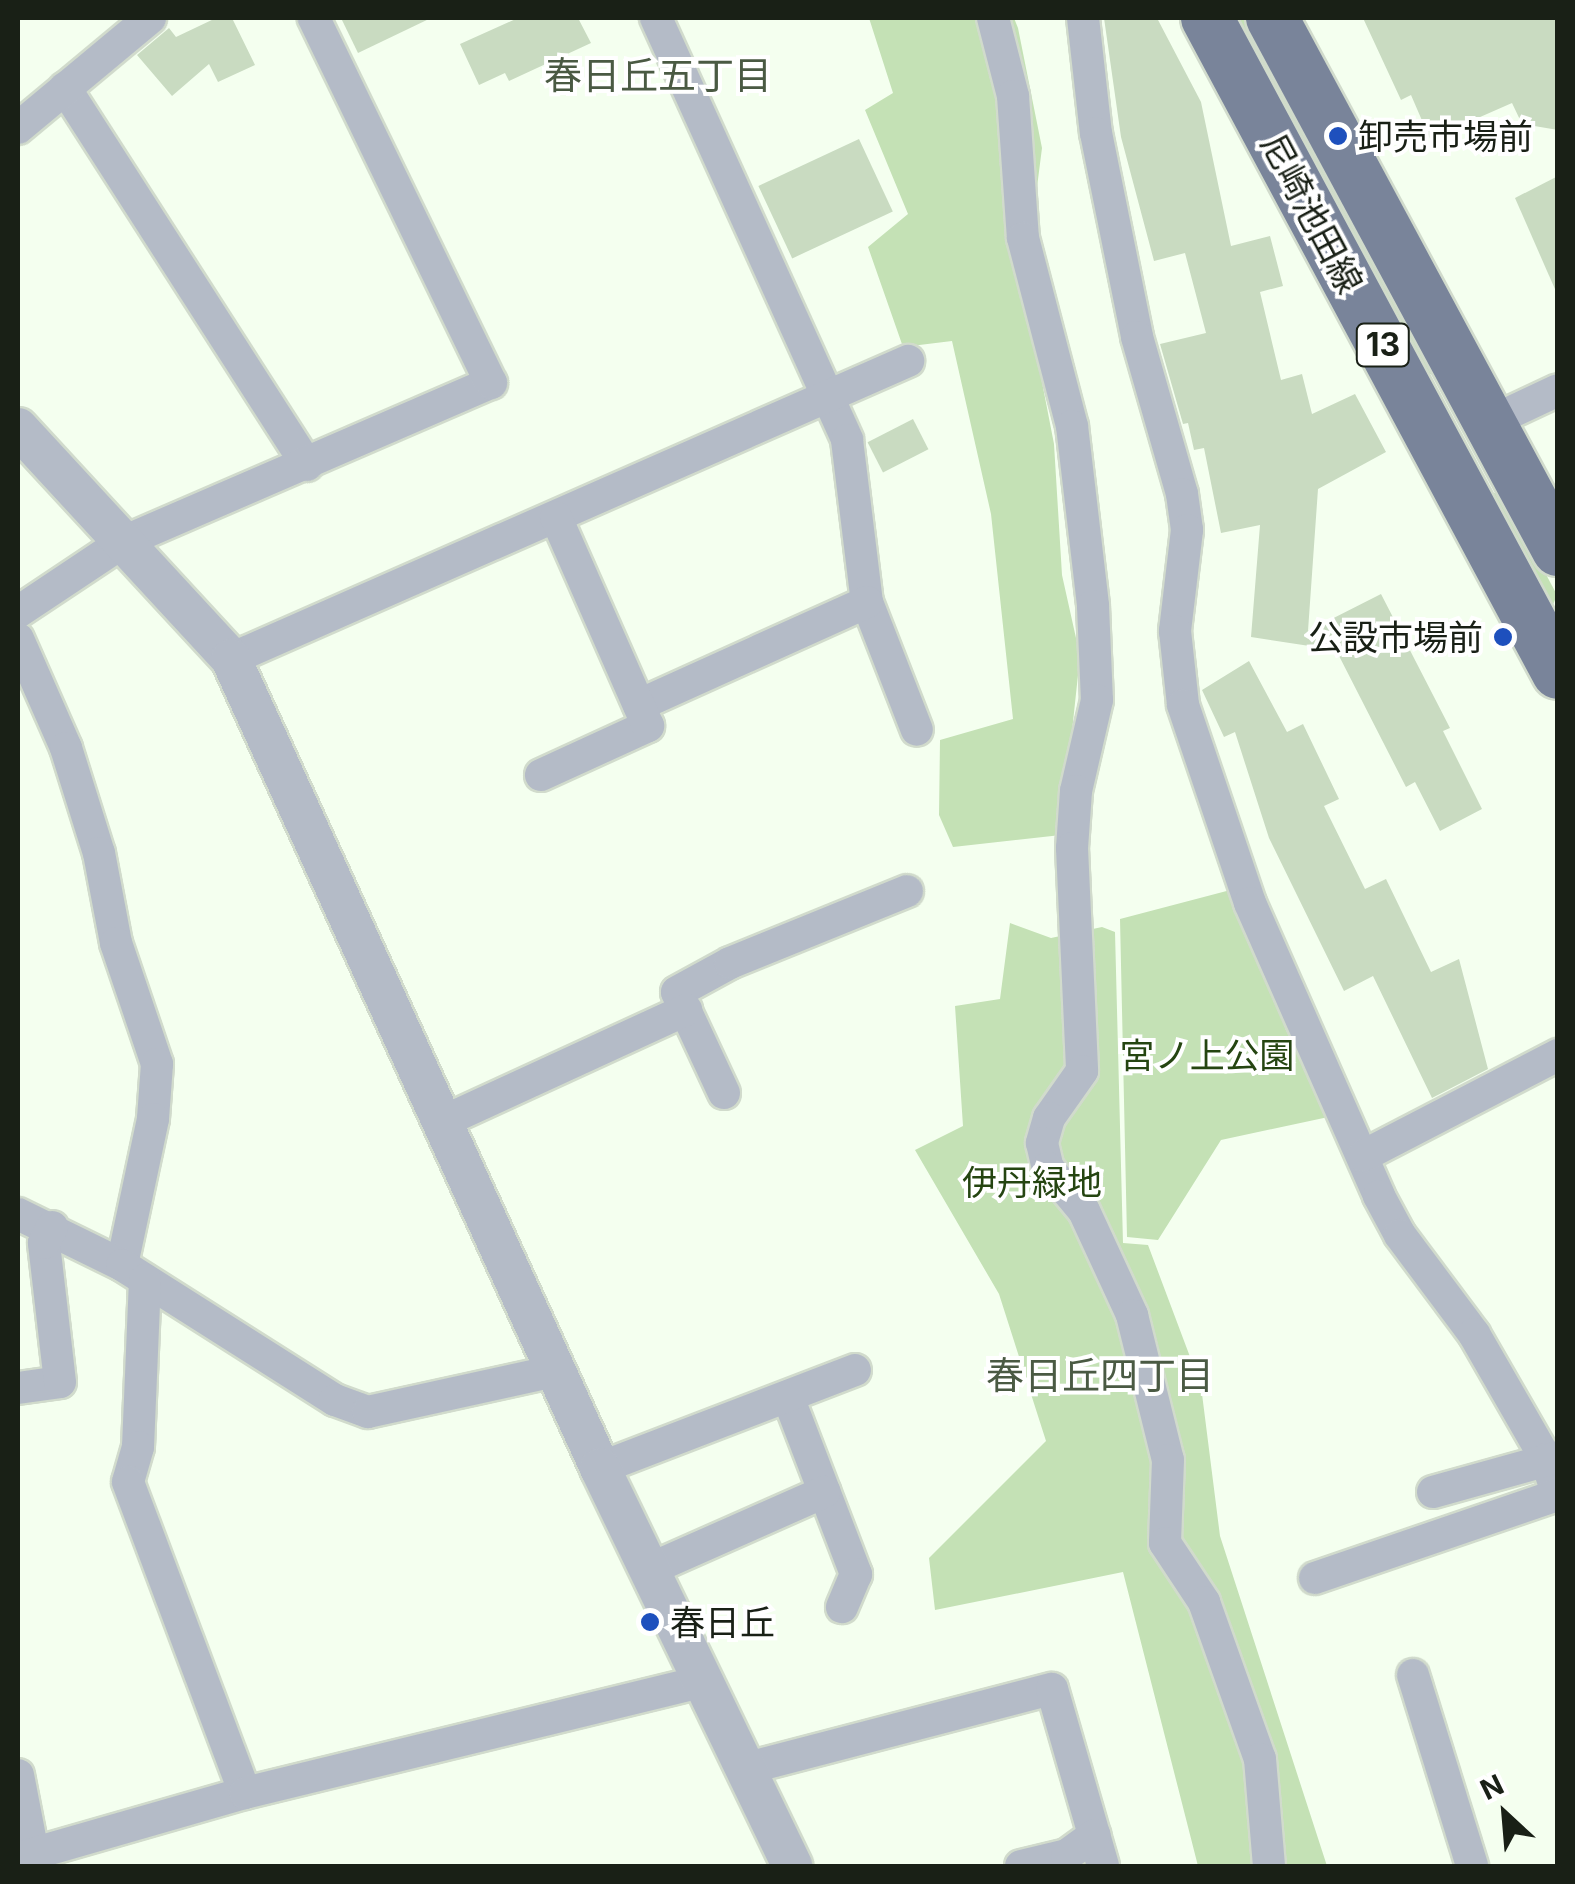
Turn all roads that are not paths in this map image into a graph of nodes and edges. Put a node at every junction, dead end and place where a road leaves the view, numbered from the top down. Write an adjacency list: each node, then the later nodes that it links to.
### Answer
1 (150, 18): 8 (street)
2 (314, 18): 15 (street)
3 (656, 18): 12 (street)
4 (992, 18): 56 (street)
5 (1083, 18): 32 (street)
6 (1206, 18): 23 (main road, 尼崎池田線 / 13)
7 (1272, 18): 13 (main road, 尼崎池田線 / 13)
8 (65, 88): 9 (street); 15 (street)
9 (18, 128)
10 (908, 361): 12 (street)
11 (1558, 390): 13 (street)
12 (828, 396): 16 (street); 19 (street)
13 (1488, 423): 18 (main road, 尼崎池田線 / 13)
14 (18, 428): 17 (street)
15 (307, 466): 17 (street)
16 (556, 518): 22 (street); 24 (street)
17 (123, 542): 20 (street); 22 (street)
18 (1558, 550)
19 (867, 602): 24 (street); 25 (street)
20 (18, 612)
21 (18, 639): 34 (street)
22 (230, 659): 31 (street)
23 (1558, 673)
24 (638, 705): 26 (street)
25 (917, 730)
26 (540, 775)
27 (907, 891): 28 (street)
28 (686, 1010): 30 (street); 31 (street)
29 (1558, 1055): 32 (street)
30 (724, 1093)
31 (440, 1124): 36 (street)
32 (1363, 1156): 39 (street)
33 (28, 1212): 34 (street); 37 (street)
34 (134, 1273): 36 (street); 51 (street)
35 (855, 1370): 38 (street)
36 (555, 1371): 40 (street)
37 (18, 1388)
38 (788, 1397): 40 (street); 41 (street)
39 (1552, 1458): 42 (street); 43 (street)
40 (600, 1468): 44 (street)
41 (824, 1492): 44 (street); 46 (street)
42 (1433, 1492)
43 (1557, 1496): 45 (street)
44 (648, 1570): 48 (street)
45 (1315, 1578)
46 (842, 1607)
47 (1413, 1675): 57 (street)
48 (701, 1682): 49 (street); 51 (street)
49 (744, 1769): 52 (street); 54 (street)
50 (18, 1775): 53 (street)
51 (245, 1793): 53 (street)
52 (1099, 1851): 55 (street)
53 (25, 1855)
54 (792, 1866)
55 (1021, 1866)
56 (1270, 1866)
57 (1472, 1866)

